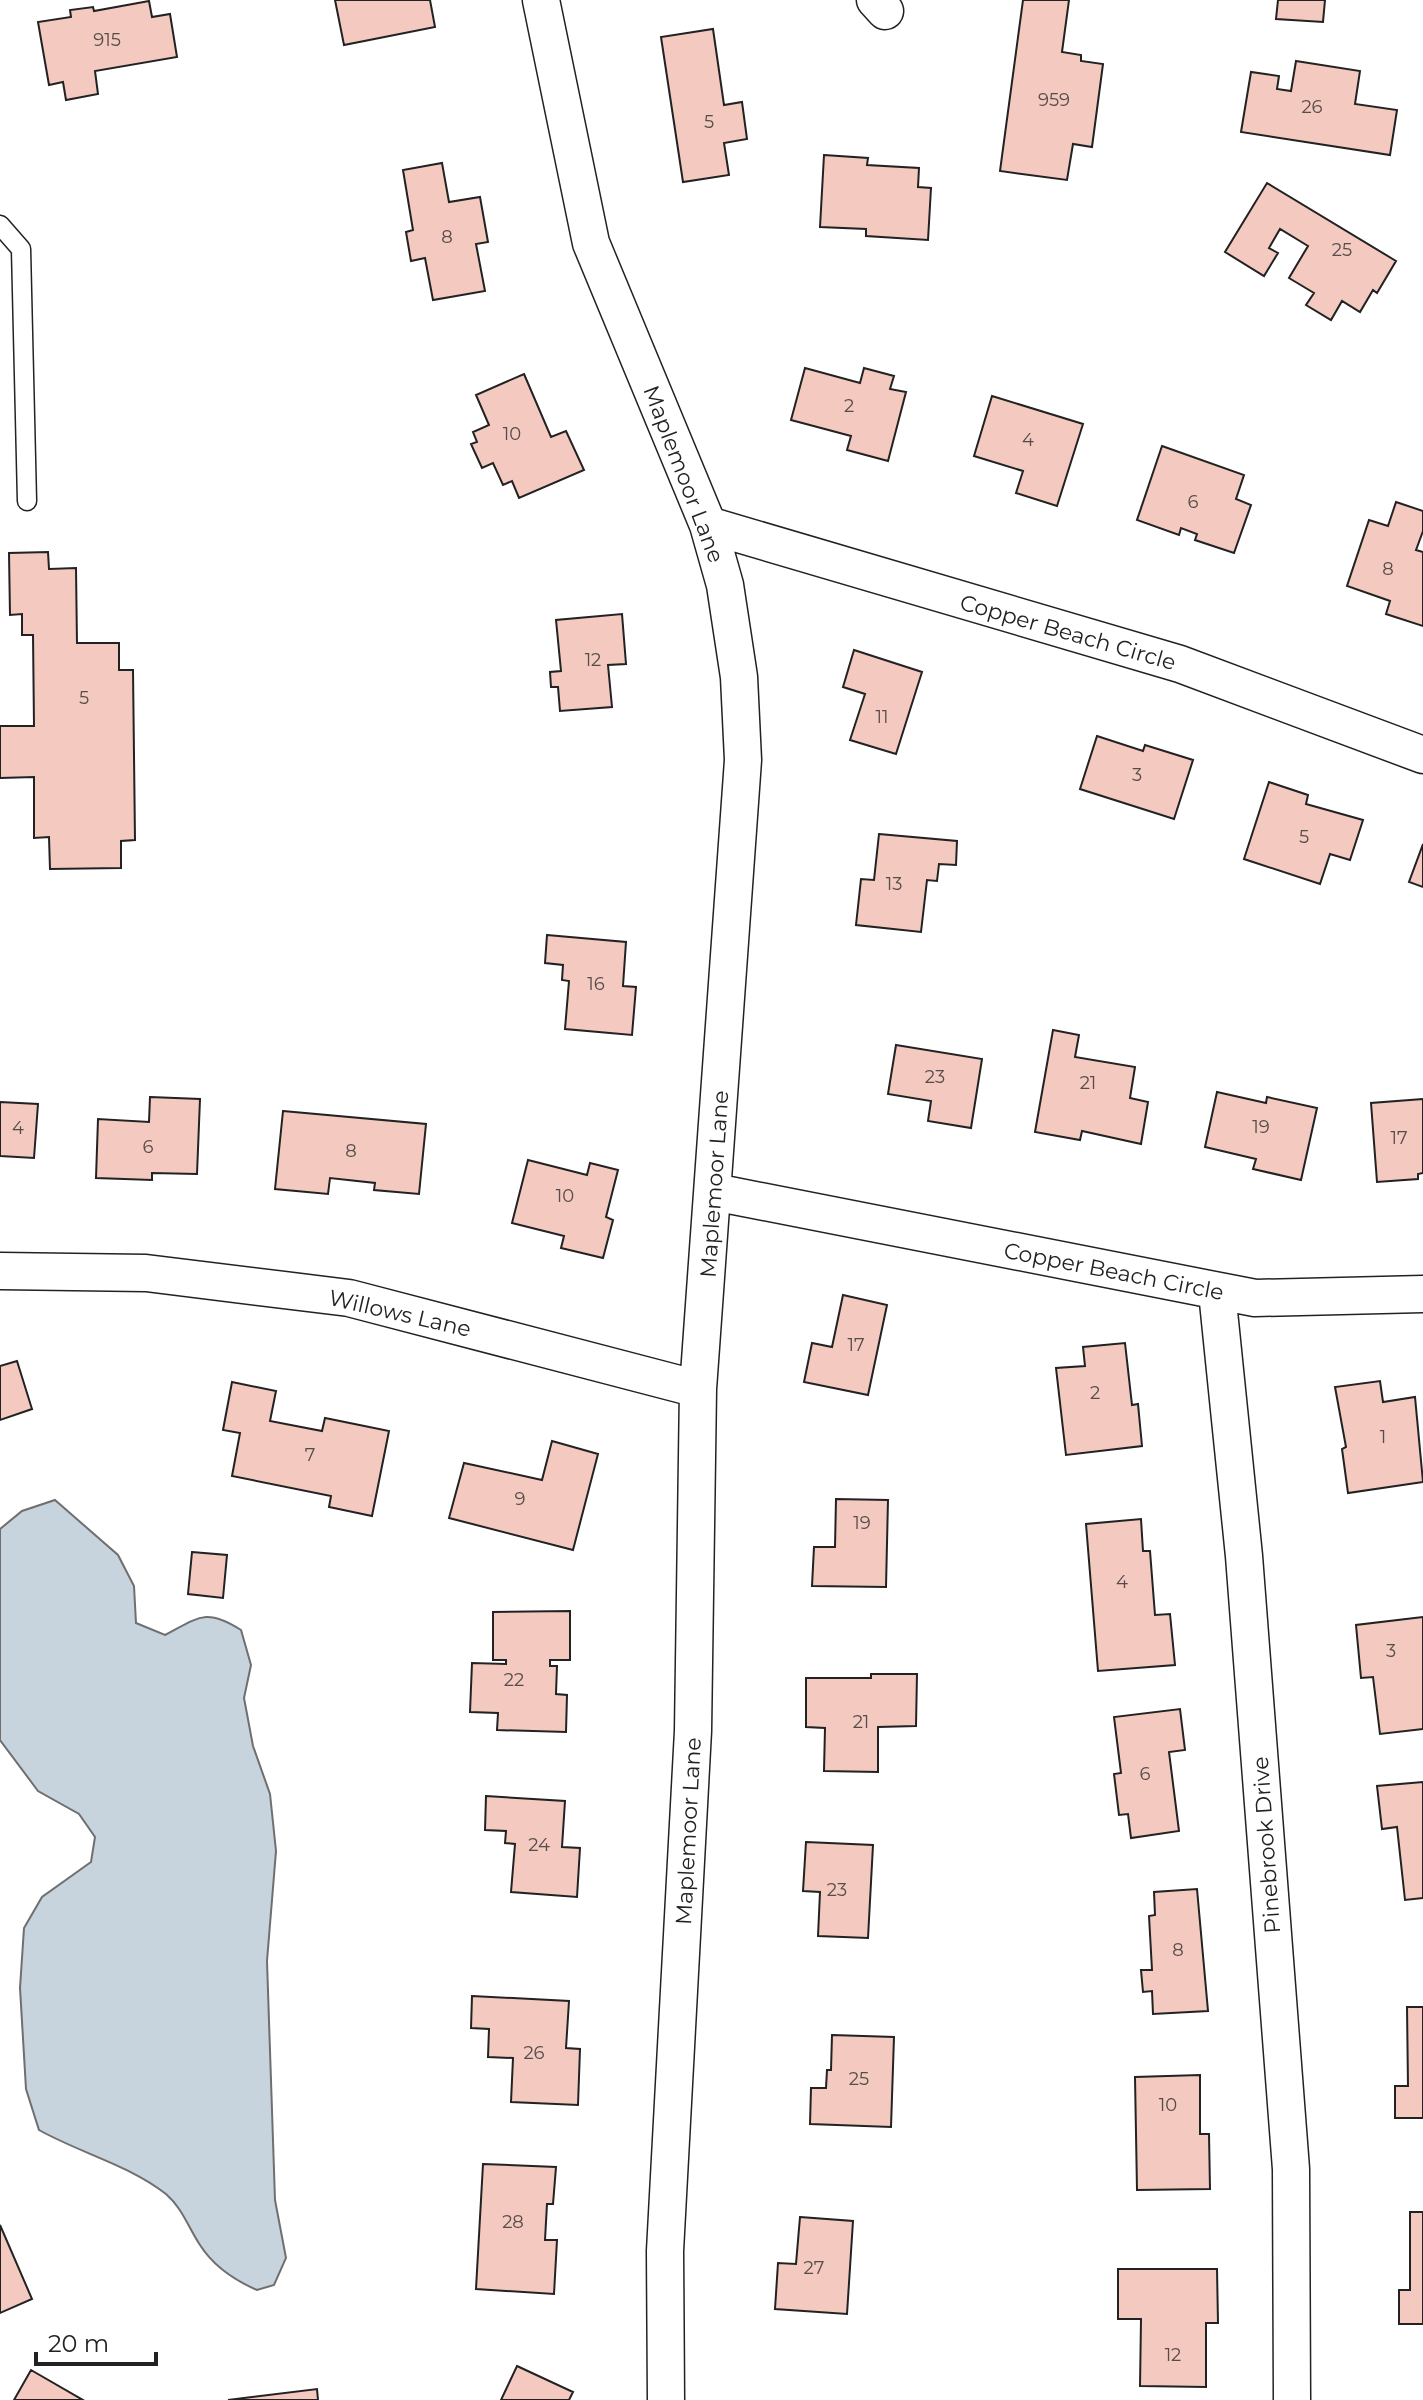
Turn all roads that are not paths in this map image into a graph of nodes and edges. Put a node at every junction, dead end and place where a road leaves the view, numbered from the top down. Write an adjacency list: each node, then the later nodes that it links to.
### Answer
1 (541, 0): 4 (street, Maplemoor Lane)
2 (0, 225): 3 (lane)
3 (27, 501)
4 (708, 525): 5 (street, Copper Beach Circle); 6 (street, Maplemoor Lane)
5 (1423, 755)
6 (714, 1192): 8 (street, Copper Beach Circle); 10 (street, Maplemoor Lane)
7 (0, 1271): 10 (street, Willows Lane)
8 (1217, 1292): 9 (street, Copper Beach Circle); 12 (street, Pinebrook Drive)
9 (1423, 1294)
10 (698, 1389): 11 (street, Maplemoor Lane)
11 (666, 2400)
12 (1292, 2400)

